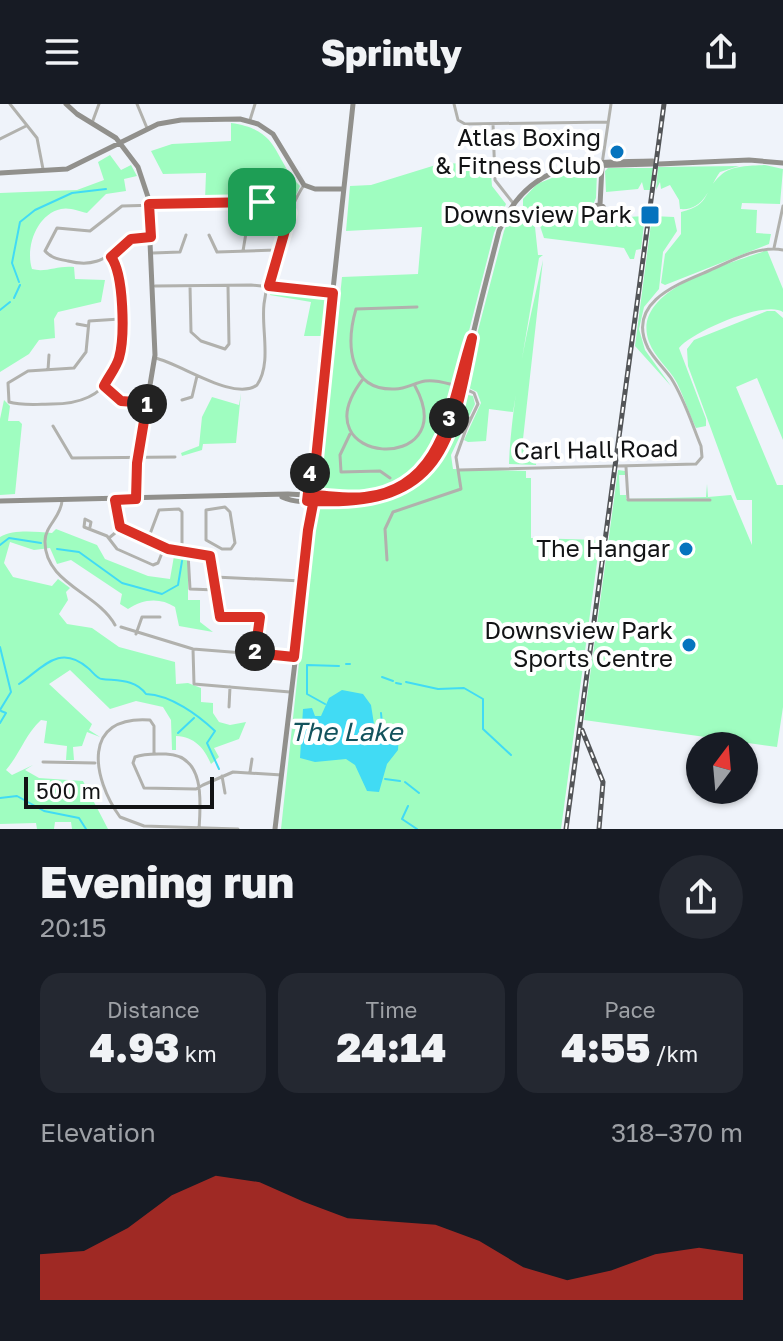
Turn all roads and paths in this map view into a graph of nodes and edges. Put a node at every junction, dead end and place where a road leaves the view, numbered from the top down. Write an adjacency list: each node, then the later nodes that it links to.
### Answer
1 (10, 104): 13 (street)
2 (66, 104): 11 (main road)
3 (99, 104): 11 (street)
4 (137, 104): 14 (street)
5 (255, 104): 9 (street)
6 (353, 104): 22 (main road)
7 (454, 104): 12 (street)
8 (611, 104): 10 (street)
9 (250, 120): 14 (main road); 21 (main road)
10 (608, 122): 12 (street); 18 (street)
11 (92, 123): 16 (main road)
12 (493, 124): 23 (street)
13 (26, 126): 15 (street); 19 (street)
14 (147, 128): 16 (main road)
15 (0, 139)
16 (120, 142): 19 (main road); 24 (main road)
17 (783, 163): 18 (main road)
18 (602, 164): 23 (main road); 25 (main road)
19 (43, 172): 20 (main road)
20 (0, 173)
21 (304, 185): 22 (main road); 27 (street)
22 (343, 189): 42 (main road)
23 (513, 203): 54 (main road)
24 (149, 204): 27 (street); 31 (main road); 37 (street)
25 (600, 205)
26 (783, 206): 32 (street)
27 (290, 213): 33 (street)
28 (246, 233): 35 (street)
29 (186, 235): 36 (street)
30 (209, 235): 35 (street)
31 (151, 237): 36 (main road); 37 (street)
32 (774, 248): 34 (street, Carl Hall Road); 61 (street, Carl Hall Road)
33 (276, 250): 35 (street); 41 (street)
34 (783, 250)
35 (243, 251)
36 (153, 253): 38 (main road)
37 (111, 257): 44 (street)
38 (155, 286): 39 (street); 48 (main road)
39 (190, 286): 40 (street); 40 (street)
40 (228, 286): 41 (street)
41 (269, 286): 42 (street); 50 (street)
42 (333, 293): 64 (main road)
43 (417, 307): 51 (street)
44 (120, 319): 46 (street); 52 (street)
45 (77, 324): 46 (street)
46 (88, 326): 49 (street)
47 (49, 355): 49 (street)
48 (155, 358): 50 (street); 56 (main road)
49 (48, 370): 52 (street)
50 (197, 376): 55 (street)
51 (363, 379): 53 (street); 58 (street)
52 (104, 386): 56 (street)
53 (415, 386): 54 (street); 58 (street)
54 (459, 388): 62 (street); 64 (main road)
55 (182, 400)
56 (147, 403): 60 (main road)
57 (53, 426): 60 (street)
58 (350, 434): 63 (street)
59 (175, 457): 60 (street)
60 (139, 458): 65 (main road)
61 (626, 467): 62 (street, Carl Hall Road); 67 (street)
62 (459, 470): 79 (street)
63 (390, 478)
64 (311, 498): 65 (main road); 81 (main road)
65 (138, 499): 66 (main road)
66 (115, 500): 69 (main road); 71 (street)
67 (710, 500)
68 (0, 501): 69 (main road)
69 (62, 501): 84 (street)
70 (90, 527): 72 (street)
71 (121, 528): 72 (street); 73 (street)
72 (108, 539): 75 (street)
73 (147, 542): 75 (street); 76 (street)
74 (217, 547): 74 (street); 78 (street)
75 (164, 548): 76 (street)
76 (182, 552): 77 (street)
77 (188, 553): 78 (street); 82 (street)
78 (210, 556): 80 (street)
79 (387, 560)
80 (215, 577): 81 (street); 82 (street)
81 (302, 581): 89 (main road)
82 (216, 590): 88 (street)
83 (160, 617): 86 (street)
84 (115, 625)
85 (121, 627): 86 (street)
86 (136, 634): 87 (street)
87 (193, 649): 88 (street); 90 (street)
88 (255, 653): 89 (street)
89 (294, 657): 91 (main road)
90 (230, 687): 91 (street); 92 (street)
91 (290, 692): 98 (main road)
92 (229, 707)
93 (154, 754): 96 (street); 100 (street); 100 (street)
94 (252, 759): 97 (street)
95 (43, 762): 96 (street)
96 (96, 763): 102 (street)
97 (250, 772): 98 (street); 99 (street)
98 (282, 775): 104 (main road)
99 (222, 776): 100 (street); 101 (street)
100 (201, 787): 102 (street)
101 (225, 793)
102 (199, 827): 103 (street)
103 (238, 829)
104 (275, 829)

